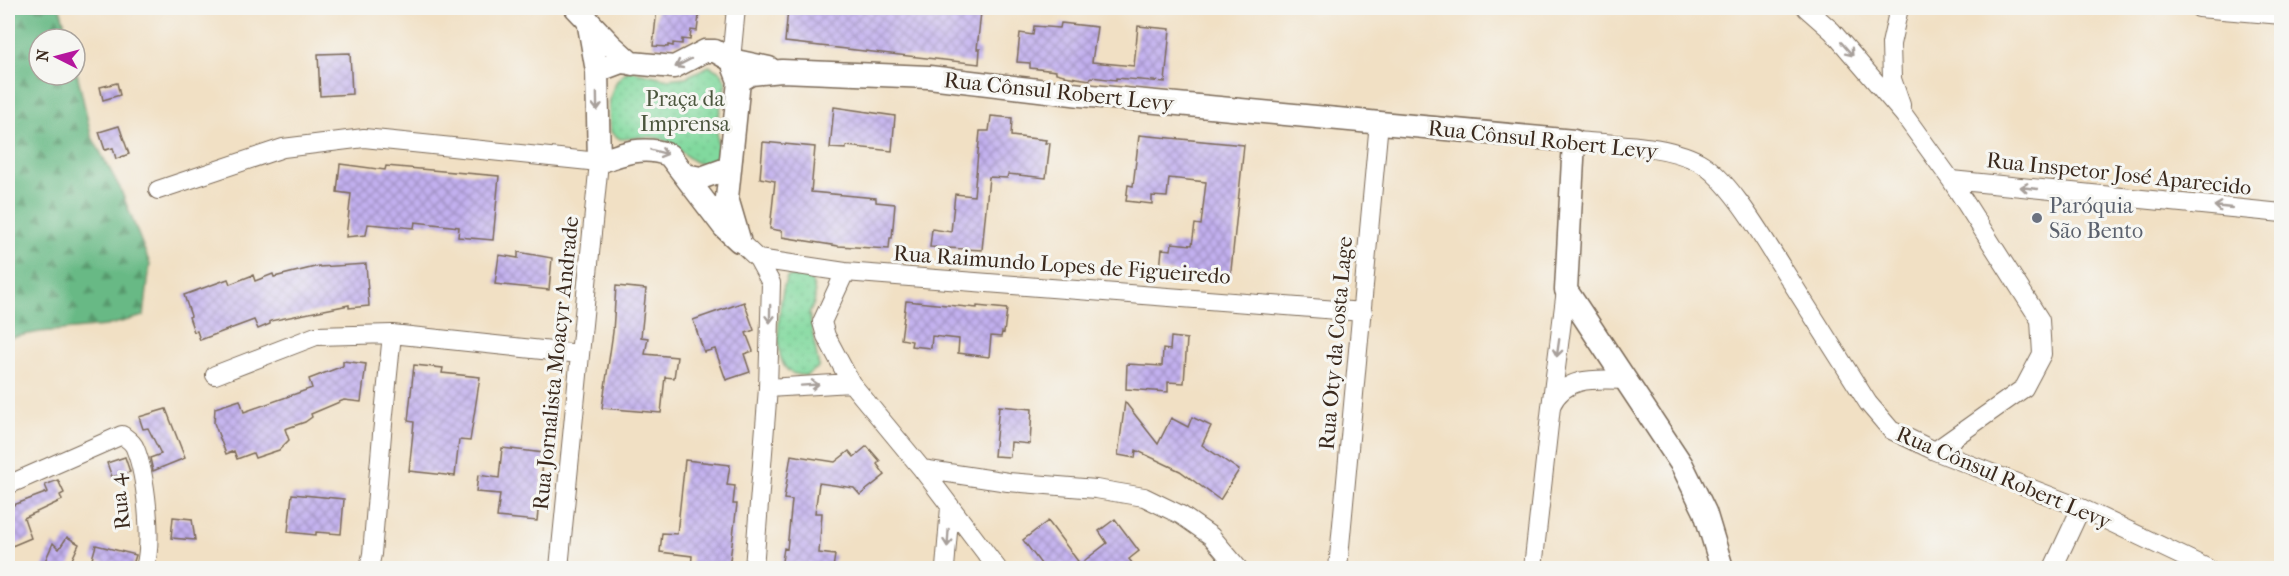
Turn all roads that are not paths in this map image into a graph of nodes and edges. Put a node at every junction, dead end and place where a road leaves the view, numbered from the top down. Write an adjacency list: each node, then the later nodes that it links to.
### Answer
1 (736, 8): 7 (street)
2 (1806, 8): 12 (street, one-way to 12)
3 (1899, 8): 12 (street)
4 (2199, 8): 6 (street)
5 (582, 14): 8 (street); 9 (street)
6 (2282, 15)
7 (731, 60): 8 (street, one-way to 8); 10 (street, Rua Cônsul Robert Levy); 11 (street)
8 (632, 64): 9 (street)
9 (597, 71): 14 (street, one-way to 14)
10 (782, 71): 11 (street, Rua Cônsul Robert Levy); 13 (street, Rua Cônsul Robert Levy)
11 (739, 81): 18 (street)
12 (1904, 115): 20 (street)
13 (1379, 122): 15 (street, Rua Cônsul Robert Levy); 27 (street, Rua Oty da Costa Lage)
14 (597, 134): 16 (street); 17 (street)
15 (1574, 141): 26 (street); 35 (street, Rua Cônsul Robert Levy)
16 (624, 152): 17 (street); 19 (street, one-way to 19)
17 (599, 162): 21 (street); 29 (street, Rua Jornalista Moacyr Andrade)
18 (729, 168): 19 (street); 23 (street)
19 (685, 175): 23 (street)
20 (1951, 180): 22 (street, Rua Inspetor José Aparecido, one-way to 20); 35 (street)
21 (158, 190)
22 (2282, 213)
23 (739, 241): 24 (street)
24 (758, 259): 25 (street, Rua Raimundo Lopes de Figueiredo); 33 (street, one-way to 33)
25 (844, 272): 27 (street, Rua Raimundo Lopes de Figueiredo); 32 (street)
26 (1566, 290): 31 (street); 34 (street, one-way to 34)
27 (1363, 312): 48 (street, Rua Oty da Costa Lage)
28 (392, 334): 29 (street); 30 (street); 42 (street)
29 (580, 354): 43 (street, Rua Jornalista Moacyr Andrade)
30 (215, 375)
31 (1626, 380): 34 (street); 40 (street)
32 (852, 383): 33 (street, one-way to 32); 36 (street)
33 (768, 388): 44 (street)
34 (1551, 407): 49 (street)
35 (1935, 450): 39 (street, Rua Cônsul Robert Levy)
36 (922, 469): 38 (street); 47 (street)
37 (8, 485): 41 (street, Rua 4)
38 (950, 507): 45 (street, one-way to 45); 46 (street)
39 (2080, 508): 50 (street); 51 (street, Rua Cônsul Robert Levy)
40 (1718, 562)
41 (145, 568)
42 (369, 568)
43 (559, 568)
44 (754, 568)
45 (945, 568)
46 (997, 568)
47 (1238, 568)
48 (1338, 568)
49 (1533, 568)
50 (2054, 568)
51 (2208, 568)

